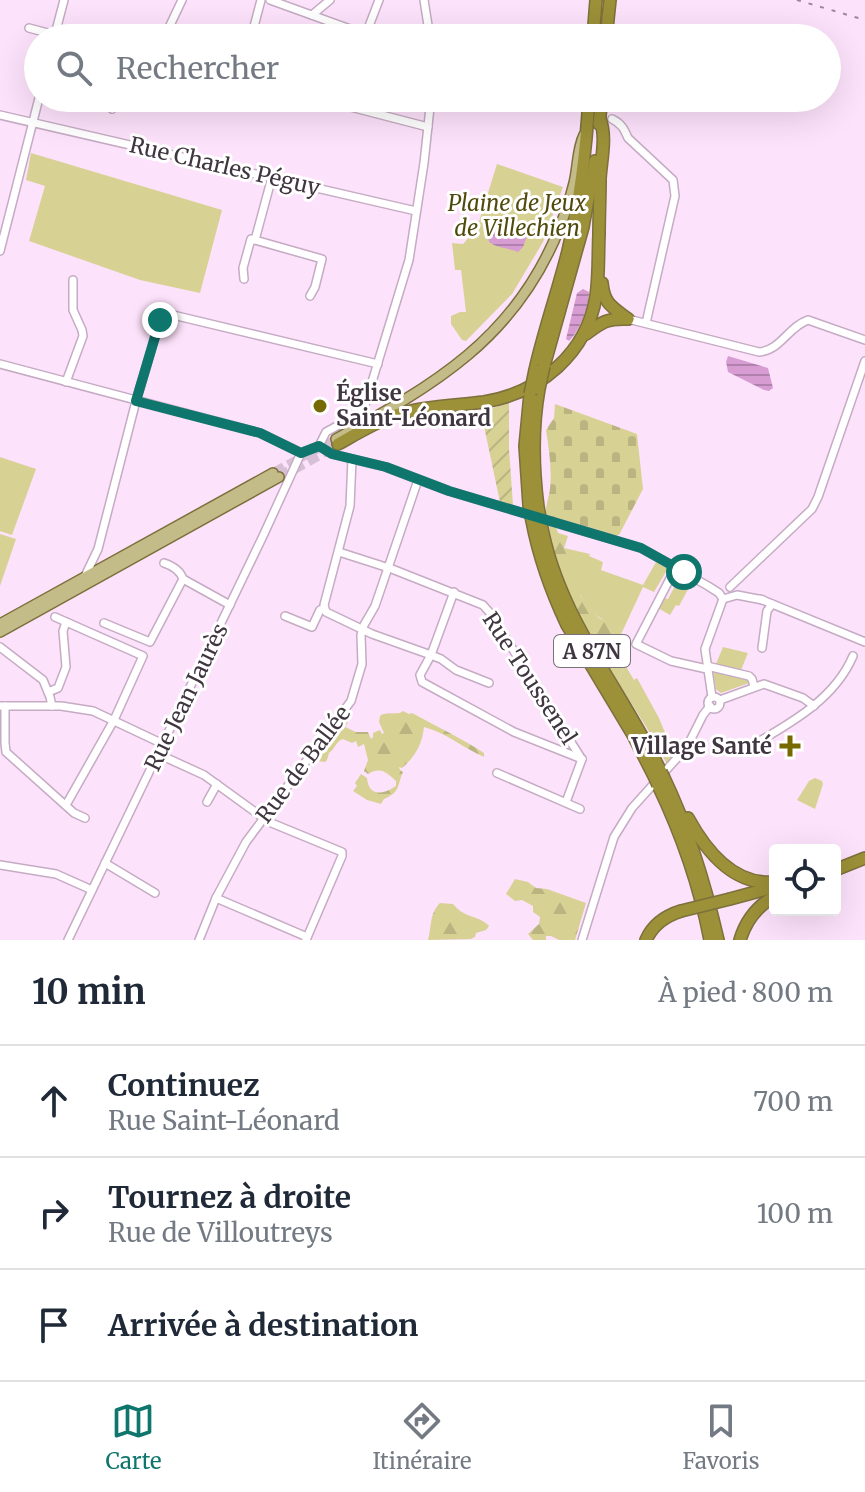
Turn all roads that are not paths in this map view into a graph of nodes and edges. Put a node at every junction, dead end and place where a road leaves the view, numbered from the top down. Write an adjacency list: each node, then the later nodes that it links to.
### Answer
1 (64, 0): 12 (street)
2 (182, 0): 13 (street)
3 (261, 0): 14 (street)
4 (270, 0): 10 (street)
5 (330, 0): 11 (street)
6 (379, 0): 16 (street)
7 (424, 0): 17 (street)
8 (596, 0): 18 (highway)
9 (610, 0): 19 (highway)
10 (288, 3): 11 (street)
11 (312, 15): 15 (street)
12 (58, 24)
13 (171, 24)
14 (255, 24)
15 (338, 24)
16 (370, 24)
17 (428, 24)
18 (594, 24)
19 (607, 24)
20 (36, 112): 27 (street)
21 (370, 112): 28 (street)
22 (430, 112): 28 (street)
23 (589, 112): 29 (highway, A 87N)
24 (605, 112): 26 (highway, A 87N)
25 (0, 115): 27 (street, Rue Charles Péguy)
26 (606, 119): 34 (highway); 39 (street); 45 (highway, A 87N)
27 (33, 122): 30 (street, Rue Charles Péguy); 33 (street)
28 (428, 127): 31 (street)
29 (588, 127): 45 (highway, A 87N); 48 (main road)
30 (272, 177): 31 (street, Rue Charles Péguy); 32 (street)
31 (416, 211): 44 (street)
32 (255, 240): 35 (street); 37 (street)
33 (0, 251)
34 (598, 267): 38 (highway); 40 (highway)
35 (244, 279)
36 (73, 280): 46 (street)
37 (310, 296)
38 (628, 319): 39 (street); 40 (highway)
39 (646, 323): 41 (street)
40 (582, 337): 48 (highway)
41 (865, 340)
42 (865, 361): 63 (street)
43 (0, 364): 46 (street)
44 (378, 364): 47 (street); 49 (street)
45 (539, 368): 53 (highway, A 87N, bridge)
46 (66, 382): 47 (street)
47 (136, 401): 50 (street); 54 (street)
48 (337, 441)
49 (319, 446): 50 (street); 51 (street)
50 (301, 453): 65 (street, Rue Jean Jaurès)
51 (352, 459): 52 (street); 55 (street)
52 (418, 480): 58 (street); 59 (street)
53 (536, 522): 93 (highway, A 87N); 93 (highway, A 87N)
54 (98, 549): 56 (street); 60 (street)
55 (339, 552): 58 (street, Rue Toussenel); 66 (street)
56 (117, 559): 60 (main road); 71 (main road)
57 (164, 563): 61 (street)
58 (387, 567): 62 (street, Rue Toussenel); 72 (street)
59 (676, 567): 63 (street); 79 (street)
60 (82, 579): 71 (main road)
61 (183, 579): 65 (street); 70 (street)
62 (454, 592): 77 (street); 91 (street, Rue Toussenel)
63 (726, 592): 64 (street); 79 (street)
64 (772, 604): 73 (street); 75 (street)
65 (230, 605): 88 (street, Rue Jean Jaurès)
66 (324, 609): 67 (street); 72 (street)
67 (285, 616)
68 (55, 617): 69 (street)
69 (66, 622): 82 (street); 87 (street)
70 (104, 623)
71 (3, 628): 76 (street)
72 (363, 629): 77 (street); 99 (street, Rue de Ballée)
73 (865, 642)
74 (0, 647): 76 (street)
75 (762, 648)
76 (9, 653): 82 (street)
77 (431, 655): 80 (street); 91 (street)
78 (853, 656): 86 (street)
79 (707, 668): 81 (street); 83 (street)
80 (489, 683)
81 (754, 686): 83 (street); 86 (street)
82 (48, 692): 85 (street)
83 (716, 699): 116 (street)
84 (3, 706): 85 (street); 97 (street)
85 (52, 706): 87 (street)
86 (814, 706): 89 (street)
87 (114, 720): 88 (street); 97 (street)
88 (163, 744): 90 (street, Rue Jean Jaurès)
89 (741, 752)
90 (158, 754): 94 (street); 103 (street, Rue Jean Jaurès)
91 (582, 759): 96 (street)
92 (497, 773): 96 (street)
93 (661, 776): 101 (highway, A 87N); 106 (highway); 121 (highway, A 87N)
94 (217, 784): 95 (street); 99 (street)
95 (207, 802)
96 (566, 802): 98 (street)
97 (66, 805): 100 (street)
98 (580, 809)
99 (263, 817): 111 (street, Rue de Ballée); 113 (street)
100 (85, 818)
101 (675, 825): 119 (highway); 120 (highway, A 87N)
102 (864, 861): 105 (highway)
103 (105, 863): 107 (street, Rue Jean Jaurès); 109 (street)
104 (0, 865): 107 (street)
105 (841, 871)
106 (769, 887)
107 (92, 890): 114 (street, Rue Jean Jaurès)
108 (769, 890): 112 (highway, bridge)
109 (155, 893)
110 (769, 896): 122 (highway)
111 (216, 898): 113 (street); 115 (street, Rue de Ballée)
112 (682, 913): 117 (highway); 118 (highway)
113 (307, 938)
114 (68, 940)
115 (199, 940)
116 (582, 940)
117 (646, 940)
118 (652, 940)
119 (704, 940)
120 (710, 940)
121 (718, 940)
122 (740, 940)

